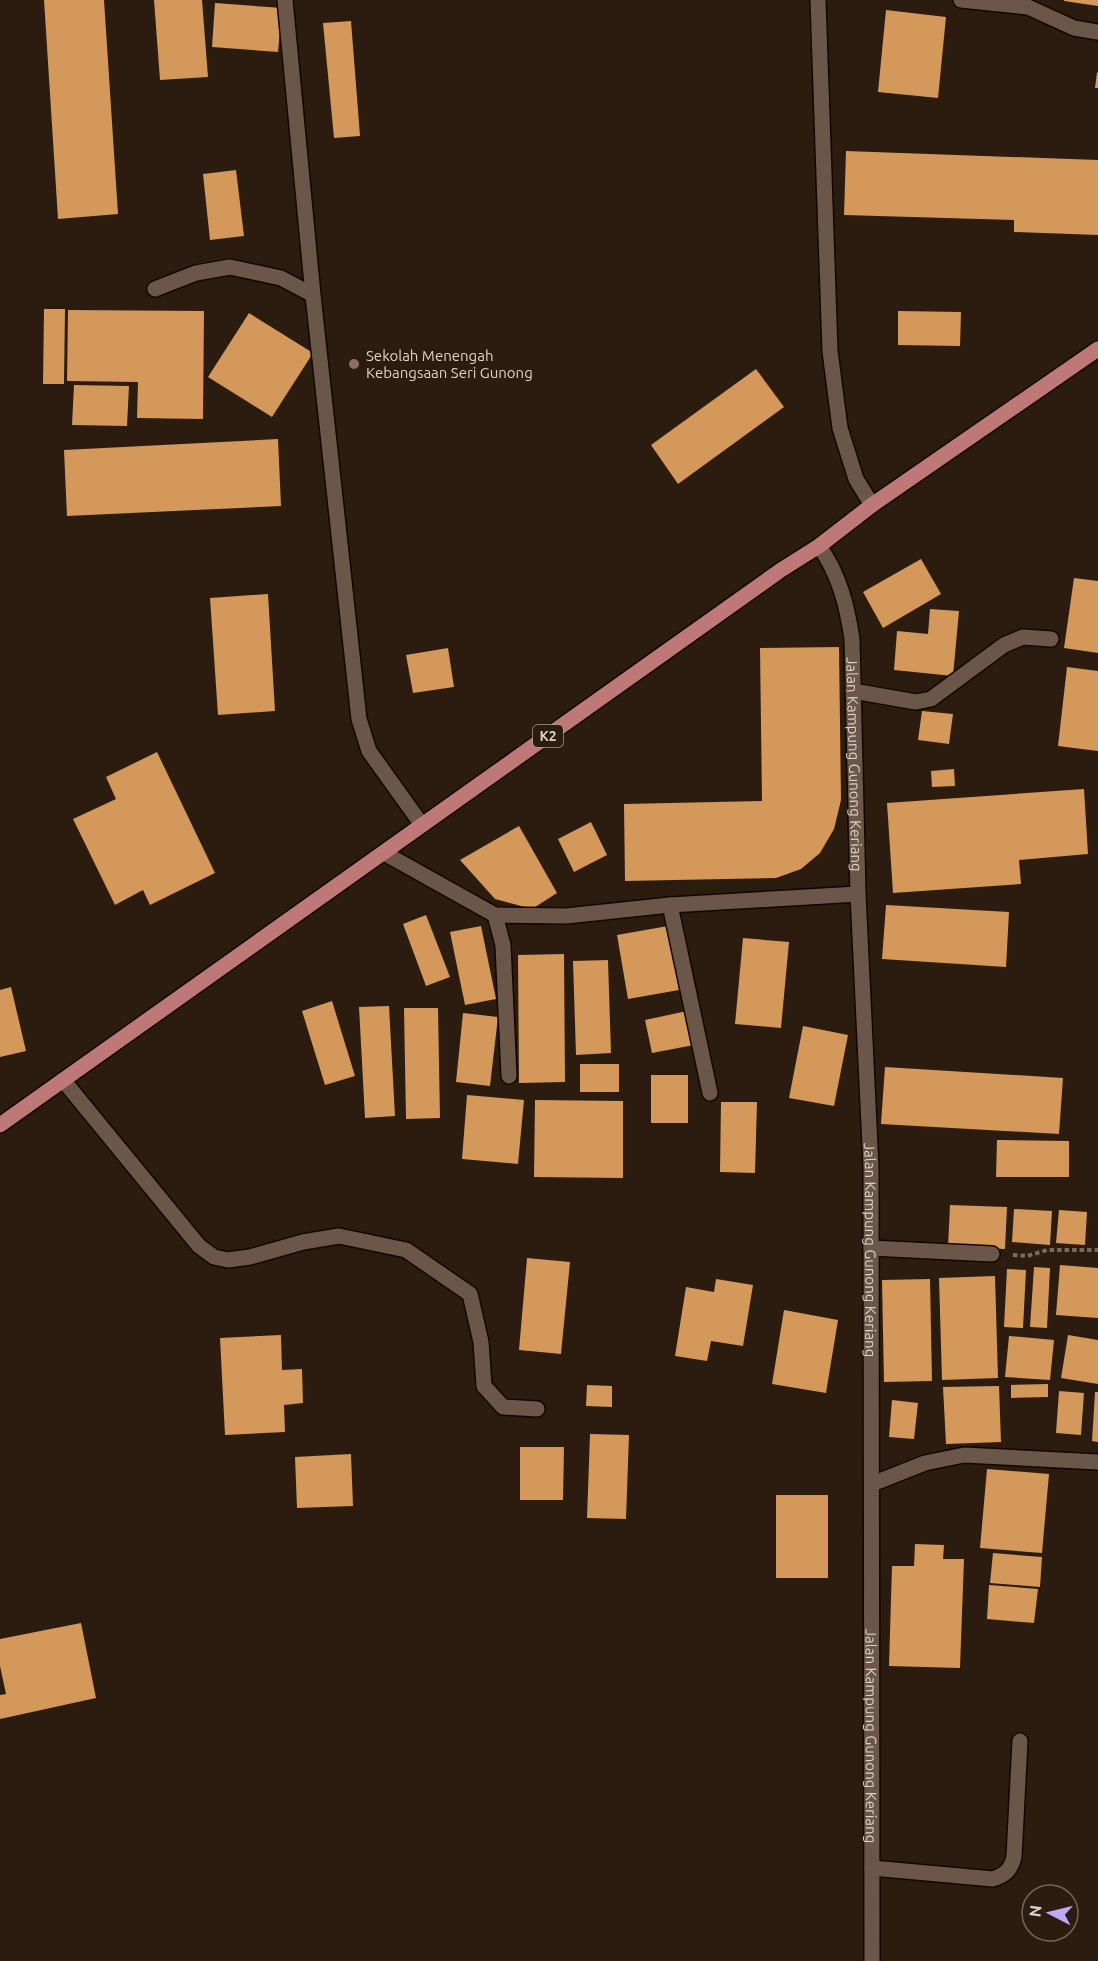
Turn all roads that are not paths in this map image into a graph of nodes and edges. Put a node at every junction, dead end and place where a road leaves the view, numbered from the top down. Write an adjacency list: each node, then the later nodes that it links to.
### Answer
1 (285, 0): 6 (street)
2 (818, 0): 8 (street)
3 (961, 0): 4 (street)
4 (1098, 32)
5 (155, 289): 6 (street)
6 (313, 295): 12 (street)
7 (1098, 349): 8 (main road, K2)
8 (872, 506): 9 (main road, K2)
9 (819, 546): 11 (street, Jalan Kampung Gunong Keriang); 12 (main road, K2)
10 (1051, 639): 11 (street)
11 (853, 691): 14 (street, Jalan Kampung Gunong Keriang)
12 (422, 825): 13 (main road, K2)
13 (384, 853): 16 (street); 18 (main road, K2)
14 (858, 894): 15 (street); 21 (street, Jalan Kampung Gunong Keriang)
15 (670, 905): 16 (street); 19 (street)
16 (495, 915): 17 (street)
17 (509, 1076)
18 (63, 1080): 20 (main road, K2); 23 (street)
19 (710, 1093)
20 (0, 1125)
21 (872, 1248): 22 (street); 25 (street, Jalan Kampung Gunong Keriang)
22 (992, 1254)
23 (537, 1408)
24 (1098, 1462): 25 (street)
25 (872, 1484): 27 (street, Jalan Kampung Gunong Keriang)
26 (1020, 1741): 27 (street)
27 (872, 1868): 28 (street, Jalan Kampung Gunong Keriang)
28 (872, 1961)

